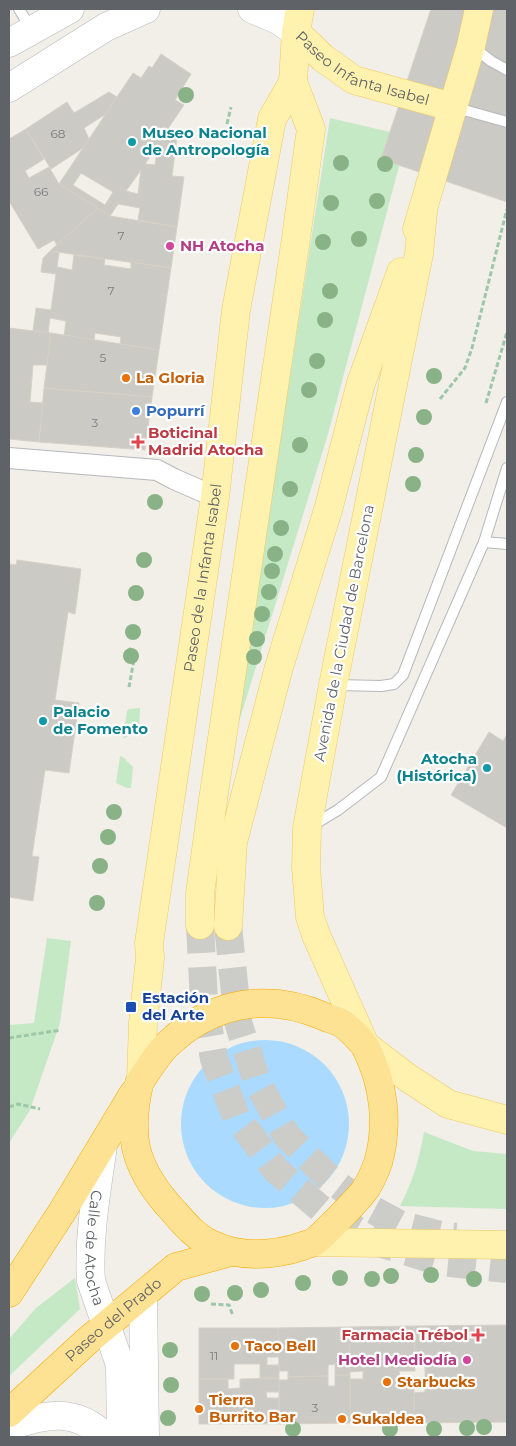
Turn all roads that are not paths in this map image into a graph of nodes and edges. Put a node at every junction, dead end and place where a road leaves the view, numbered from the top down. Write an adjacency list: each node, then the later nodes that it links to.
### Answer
1 (70, 9): 6 (street)
2 (146, 9): 10 (street)
3 (252, 9): 5 (street)
4 (479, 9): 7 (main road, Avenida de la Ciudad de Barcelona)
5 (298, 20): 9 (main road, Paseo de la Infanta Isabel); 11 (main road, Paseo Infanta Isabel)
6 (20, 27)
7 (472, 46): 8 (lane); 11 (main road, Avenida de la Ciudad de Barcelona)
8 (507, 70)
9 (293, 82): 17 (main road, Paseo de la Infanta Isabel); 22 (main road, Paseo de la Infanta Isabel)
10 (9, 88)
11 (452, 107): 12 (lane); 13 (main road, Avenida de la Ciudad de Barcelona)
12 (507, 122)
13 (423, 212): 20 (main road, Avenida de la Ciudad de Barcelona); 23 (main road, Avenida de la Ciudad de Barcelona)
14 (507, 402): 20 (lane)
15 (9, 458): 17 (street)
16 (507, 468): 18 (lane)
17 (215, 497): 25 (main road, Paseo de la Infanta Isabel)
18 (484, 542): 19 (lane); 21 (lane)
19 (507, 544)
20 (333, 685): 21 (main road, Avenida de la Ciudad de Barcelona)
21 (307, 828): 24 (main road, Avenida de la Ciudad de Barcelona)
22 (200, 925)
23 (228, 926)
24 (365, 1046): 25 (highway); 26 (main road); 28 (highway)
25 (140, 1082): 27 (highway); 30 (highway)
26 (507, 1120)
27 (103, 1145): 31 (highway); 33 (street, Calle de Atocha)
28 (314, 1242): 29 (main road); 30 (highway)
29 (507, 1245)
30 (231, 1252): 32 (highway, Paseo del Prado)
31 (9, 1293)
32 (143, 1295): 33 (highway, Paseo del Prado); 38 (street)
33 (105, 1327): 34 (highway, Paseo del Prado); 37 (street, Calle de Atocha)
34 (9, 1413)
35 (9, 1426): 36 (street)
36 (106, 1437)
37 (121, 1437)
38 (145, 1437)

